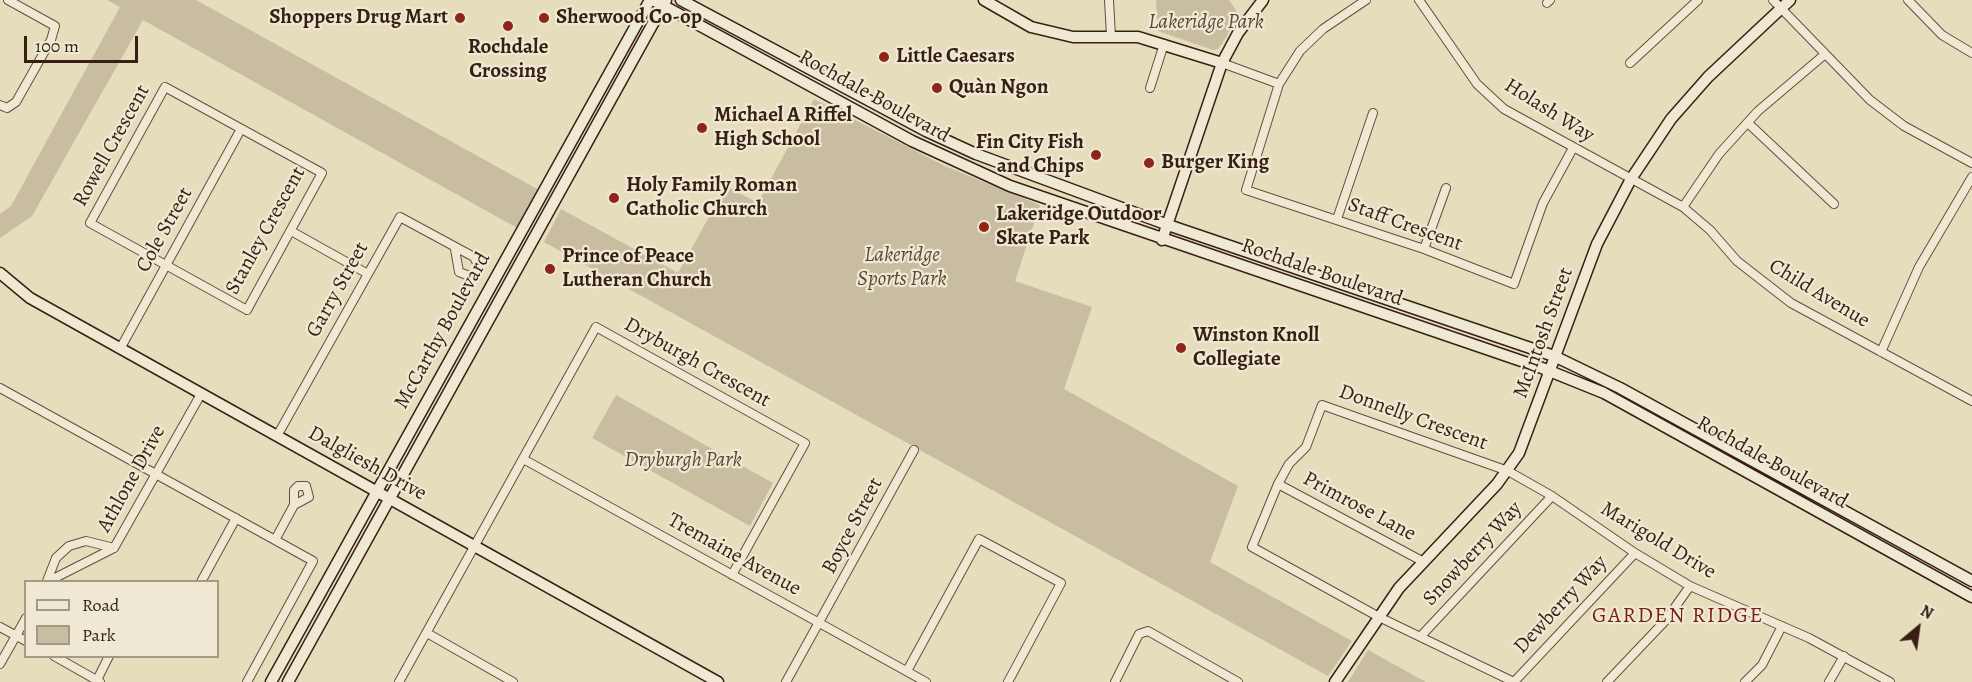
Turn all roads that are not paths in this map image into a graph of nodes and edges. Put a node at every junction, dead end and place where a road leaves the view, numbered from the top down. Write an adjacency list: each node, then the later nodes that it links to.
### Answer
1 (8, 0): 21 (street)
2 (681, 0): 33 (main road, Rochdale Boulevard)
3 (984, 0): 13 (main road)
4 (1109, 0): 13 (street)
5 (1263, 0): 17 (main road)
6 (1366, 0): 19 (street)
7 (1419, 0): 25 (street, Holash Way)
8 (1698, 0): 18 (street)
9 (1790, 0): 12 (main road, McIntosh Street)
10 (1908, 0): 15 (street)
11 (658, 1): 35 (main road, Rochdale Boulevard); 54 (main road, McCarthy Boulevard); 56 (main road, McCarthy Boulevard)
12 (1777, 4): 16 (street); 28 (main road, McIntosh Street)
13 (1111, 36): 14 (main road)
14 (1164, 44): 17 (main road); 20 (street)
15 (1972, 53)
16 (1824, 55): 23 (street); 26 (street)
17 (1222, 63): 19 (street); 33 (main road)
18 (1629, 63)
19 (1279, 84): 32 (street, Staff Crescent)
20 (1150, 88)
21 (0, 105)
22 (1373, 113): 32 (street)
23 (1748, 123): 30 (street); 31 (street)
24 (241, 129): 34 (street, Stanley Crescent); 38 (street, Cole Street); 38 (street, Rowell Crescent)
25 (1573, 148): 28 (street, Holash Way); 37 (street, Staff Crescent)
26 (1972, 163)
27 (1972, 177): 42 (street)
28 (1631, 179): 31 (street, Child Avenue); 43 (main road, McIntosh Street)
29 (1446, 188): 37 (street)
30 (1834, 204)
31 (1683, 207): 42 (street, Child Avenue)
32 (1337, 219): 37 (street, Staff Crescent)
33 (1168, 225): 35 (main road); 43 (main road, Rochdale Boulevard)
34 (291, 231): 38 (street, Stanley Crescent); 40 (street)
35 (1162, 240): 44 (main road, Rochdale Boulevard)
36 (455, 249): 40 (street, Garry Street)
37 (1424, 249)
38 (166, 265): 41 (street, Cole Street)
39 (0, 273): 41 (main road, Dalgliesh Drive)
40 (368, 274): 48 (street, Garry Street)
41 (120, 349): 46 (main road, Dalgliesh Drive)
42 (1881, 352): 47 (street, Child Avenue)
43 (1554, 356): 44 (main road, McIntosh Street); 68 (main road, Rochdale Boulevard)
44 (1549, 371): 51 (main road, McIntosh Street); 70 (main road, Rochdale Boulevard)
45 (0, 388): 52 (street)
46 (201, 394): 48 (main road, Dalgliesh Drive); 52 (street, Athlone Drive)
47 (1972, 401)
48 (276, 436): 54 (main road, Dalgliesh Drive)
49 (914, 450): 73 (street, Boyce Street)
50 (525, 460): 60 (street, Dryburgh Crescent); 64 (street, Tremaine Avenue); 64 (street, Dryburgh Crescent)
51 (1508, 471): 53 (street, Donnelly Crescent); 55 (street, Marigold Drive); 63 (main road, McIntosh Street)
52 (156, 474): 58 (street); 61 (street, Athlone Drive)
53 (1278, 484): 63 (street, Primrose Lane); 71 (street, Donnelly Crescent)
54 (376, 491): 56 (main road, Dalgliesh Drive); 87 (main road, McCarthy Boulevard)
55 (1552, 496): 62 (street, Marigold Drive); 78 (street, Snowberry Way)
56 (390, 498): 60 (main road, Dalgliesh Drive); 88 (main road, McCarthy Boulevard)
57 (294, 505): 59 (street)
58 (236, 518): 59 (street); 67 (street)
59 (275, 540): 86 (street)
60 (475, 547): 76 (street, Dryburgh Crescent); 91 (main road, Dalgliesh Drive)
61 (114, 549): 65 (street); 66 (street, Athlone Drive)
62 (1635, 553): 69 (street, Marigold Drive); 98 (street, Dewberry Way)
63 (1422, 561): 71 (main road, McIntosh Street)
64 (732, 575): 73 (street, Tremaine Avenue)
65 (47, 580)
66 (49, 580)
67 (202, 580)
68 (1972, 581)
69 (1690, 586): 74 (street, Marigold Drive); 99 (street)
70 (1972, 597)
71 (1379, 616): 78 (street); 97 (main road, McIntosh Street)
72 (24, 621): 77 (street)
73 (821, 624): 84 (street, Tremaine Avenue); 92 (street, Boyce Street)
74 (1782, 626): 80 (street, Marigold Drive); 100 (street)
75 (0, 627): 77 (street)
76 (426, 633): 89 (street, Dryburgh Crescent); 90 (street)
77 (16, 635): 79 (street); 83 (street)
78 (1421, 636): 98 (street)
79 (24, 640)
80 (1844, 656): 101 (street); 102 (street, Marigold Drive)
81 (56, 658): 85 (street)
82 (110, 658): 85 (street)
83 (0, 664)
84 (907, 671): 93 (street, Tremaine Avenue); 94 (street)
85 (99, 681)
86 (247, 682)
87 (271, 682)
88 (288, 682)
89 (399, 682)
90 (513, 682)
91 (718, 682)
92 (786, 682)
93 (926, 682)
94 (1008, 682)
95 (1115, 682): 96 (street)
96 (1238, 682)
97 (1335, 682)
98 (1514, 682)
99 (1607, 682)
100 (1745, 682)
101 (1829, 682)
102 (1890, 682)

